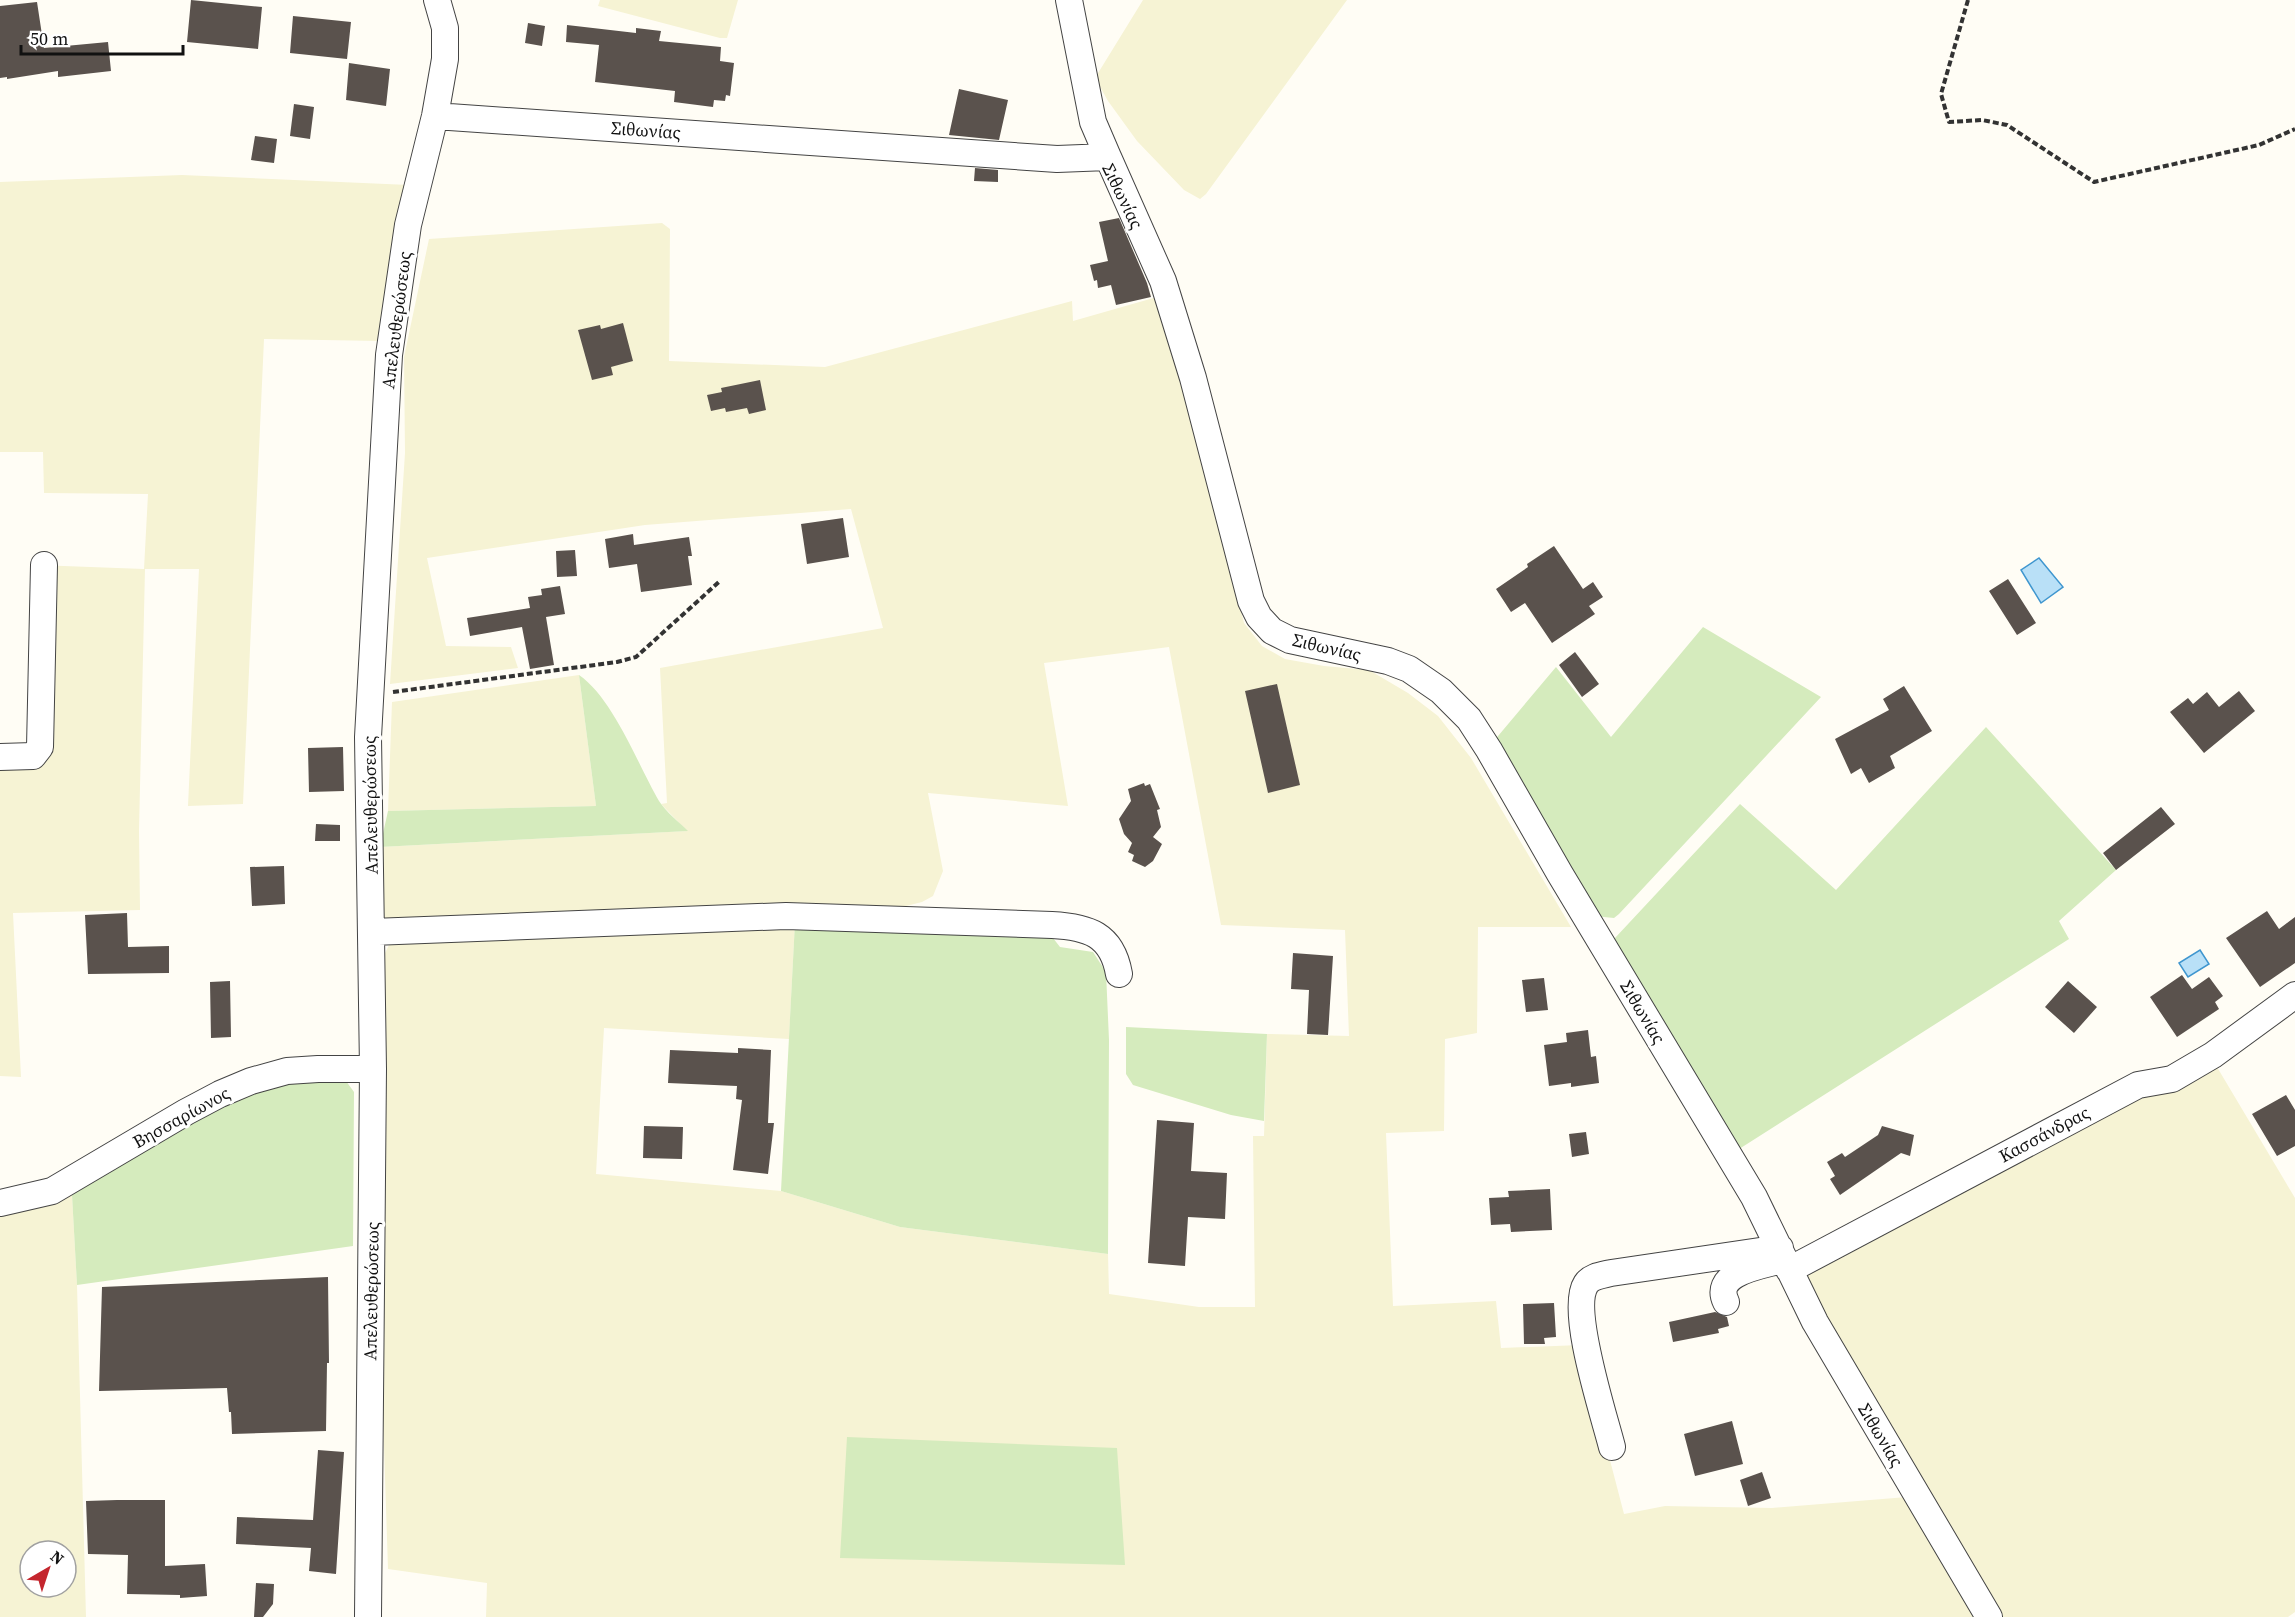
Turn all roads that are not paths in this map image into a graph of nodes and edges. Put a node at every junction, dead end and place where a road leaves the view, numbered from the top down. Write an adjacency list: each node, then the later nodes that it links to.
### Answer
1 (437, 0): 3 (street, Απελευθερώσεως)
2 (1069, 0): 4 (street)
3 (435, 116): 4 (street, Σιθωνίας); 7 (street, Απελευθερώσεως)
4 (1108, 157): 12 (street, Σιθωνίας)
5 (44, 565): 6 (street)
6 (0, 757)
7 (372, 932): 8 (street); 10 (street, Απελευθερώσεως)
8 (1119, 974)
9 (2295, 995): 12 (street, Κασσάνδρας)
10 (373, 1070): 11 (street, Βησσαρίωνος); 15 (street, Απελευθερώσεως)
11 (0, 1203)
12 (1784, 1259): 13 (street); 14 (street); 16 (street, Σιθωνίας)
13 (1726, 1302)
14 (1612, 1447)
15 (368, 1617)
16 (1989, 1617)

